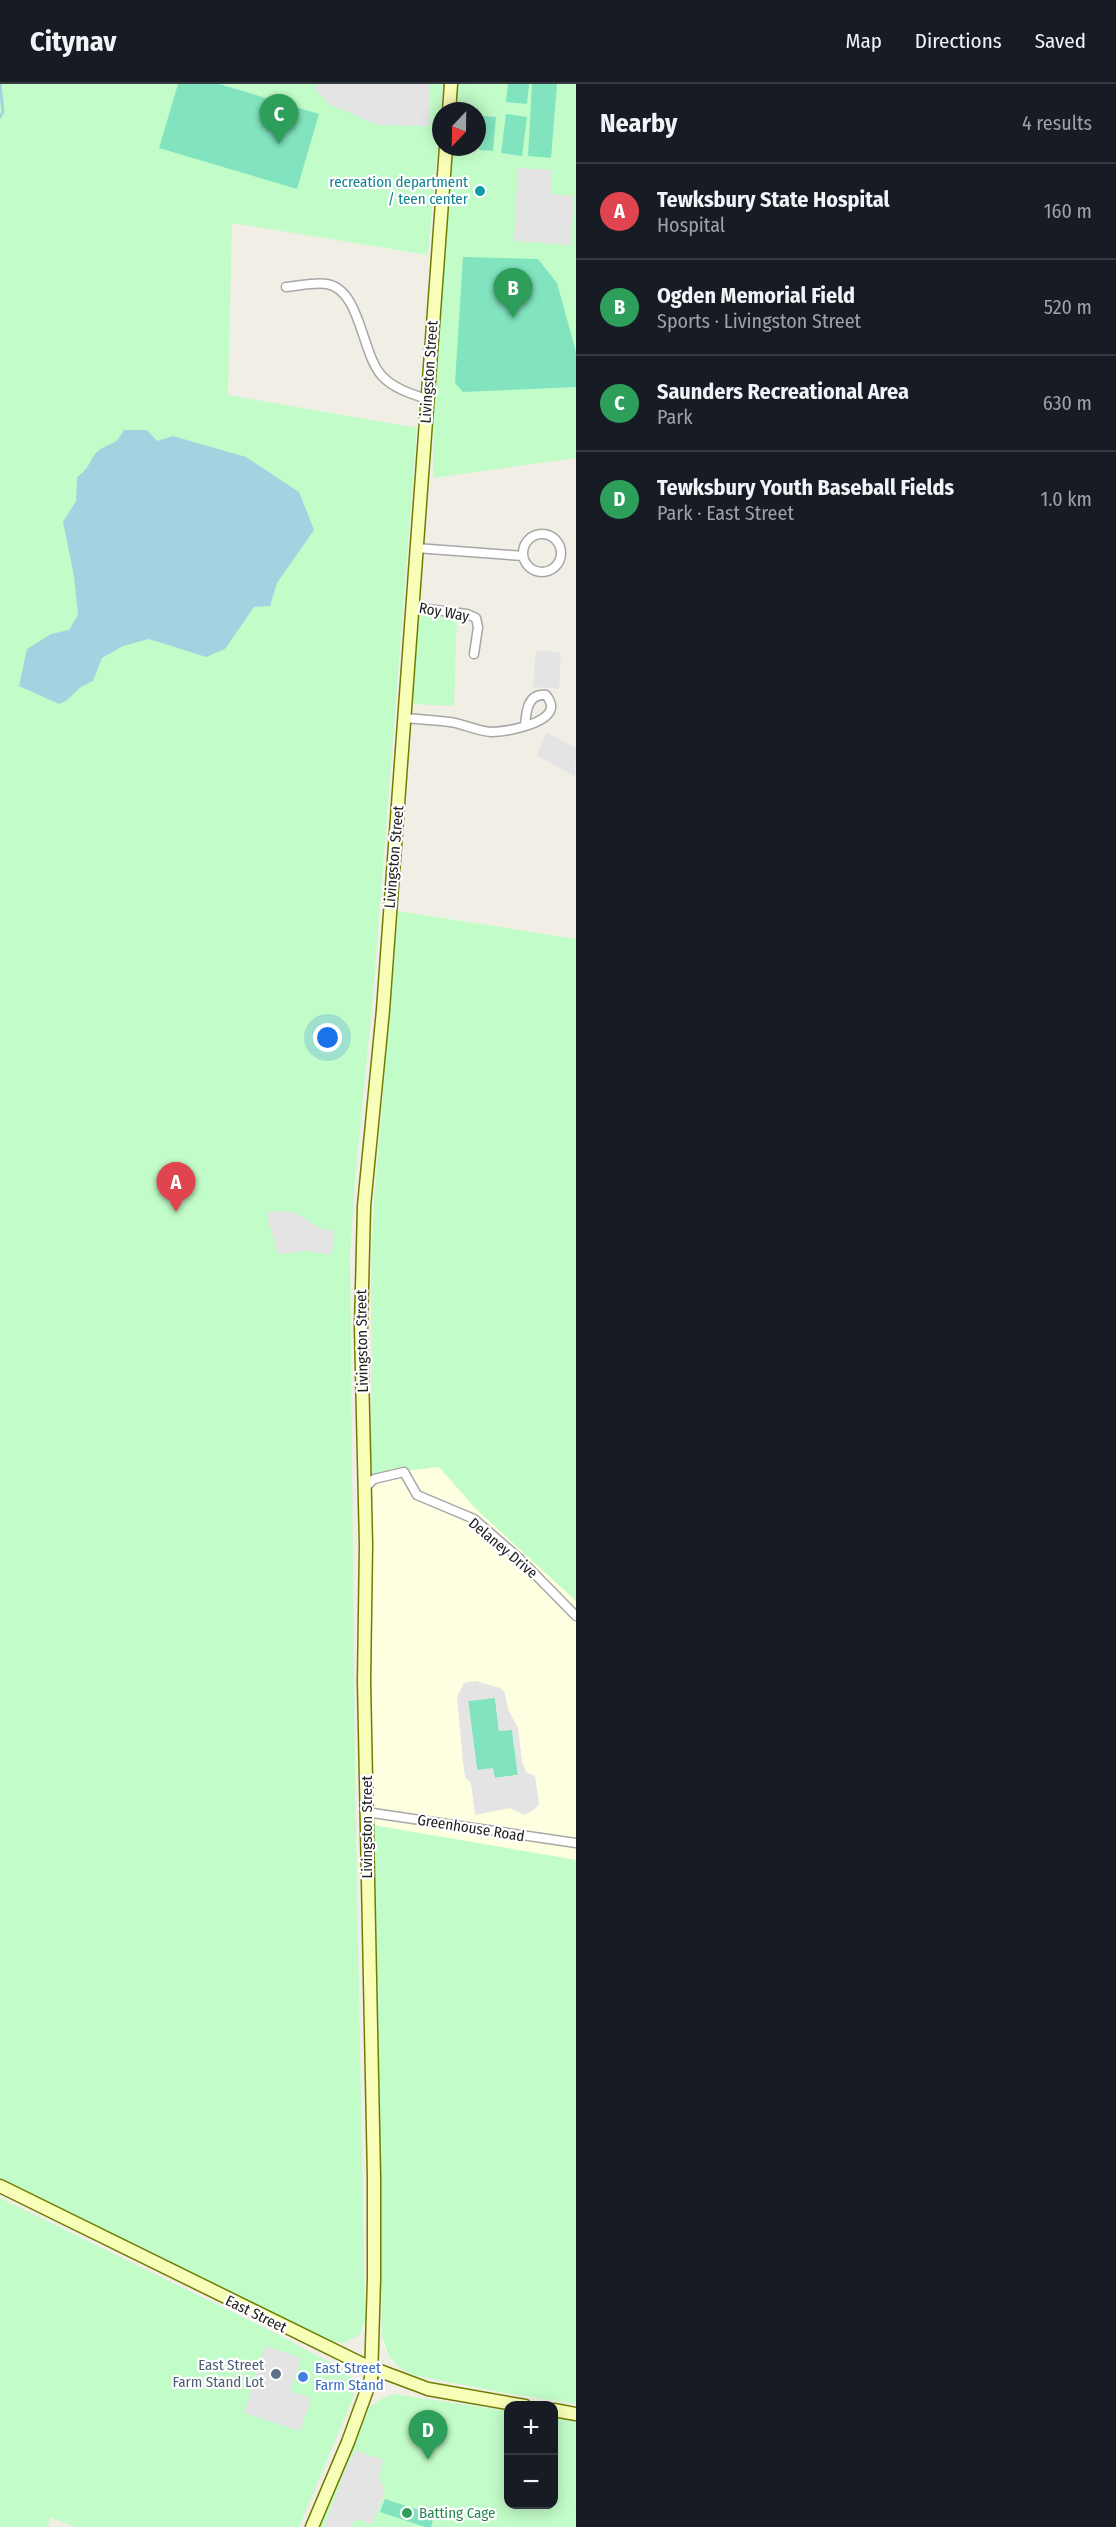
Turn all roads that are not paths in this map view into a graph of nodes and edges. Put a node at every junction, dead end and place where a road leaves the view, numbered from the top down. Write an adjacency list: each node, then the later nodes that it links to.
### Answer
1 (451, 84): 2 (street)
2 (450, 102)
3 (445, 156): 5 (street, Livingston Street)
4 (286, 287): 5 (street)
5 (427, 399): 6 (street, Livingston Street)
6 (416, 548): 7 (street); 8 (street, Livingston Street)
7 (523, 556): 7 (street)
8 (411, 607): 9 (street, Roy Way); 10 (street, Livingston Street)
9 (474, 654)
10 (404, 718): 11 (street); 12 (street, Livingston Street)
11 (525, 726)
12 (365, 1488): 13 (street, Delaney Drive); 14 (street, Livingston Street)
13 (576, 1616)
14 (366, 1812): 15 (street, Greenhouse Road); 17 (street, Livingston Street)
15 (576, 1843)
16 (0, 2186): 17 (street, East Street)
17 (371, 2368): 18 (street, East Street); 21 (street, Livingston Street)
18 (504, 2402)
19 (558, 2411): 20 (street)
20 (576, 2414)
21 (312, 2527)

